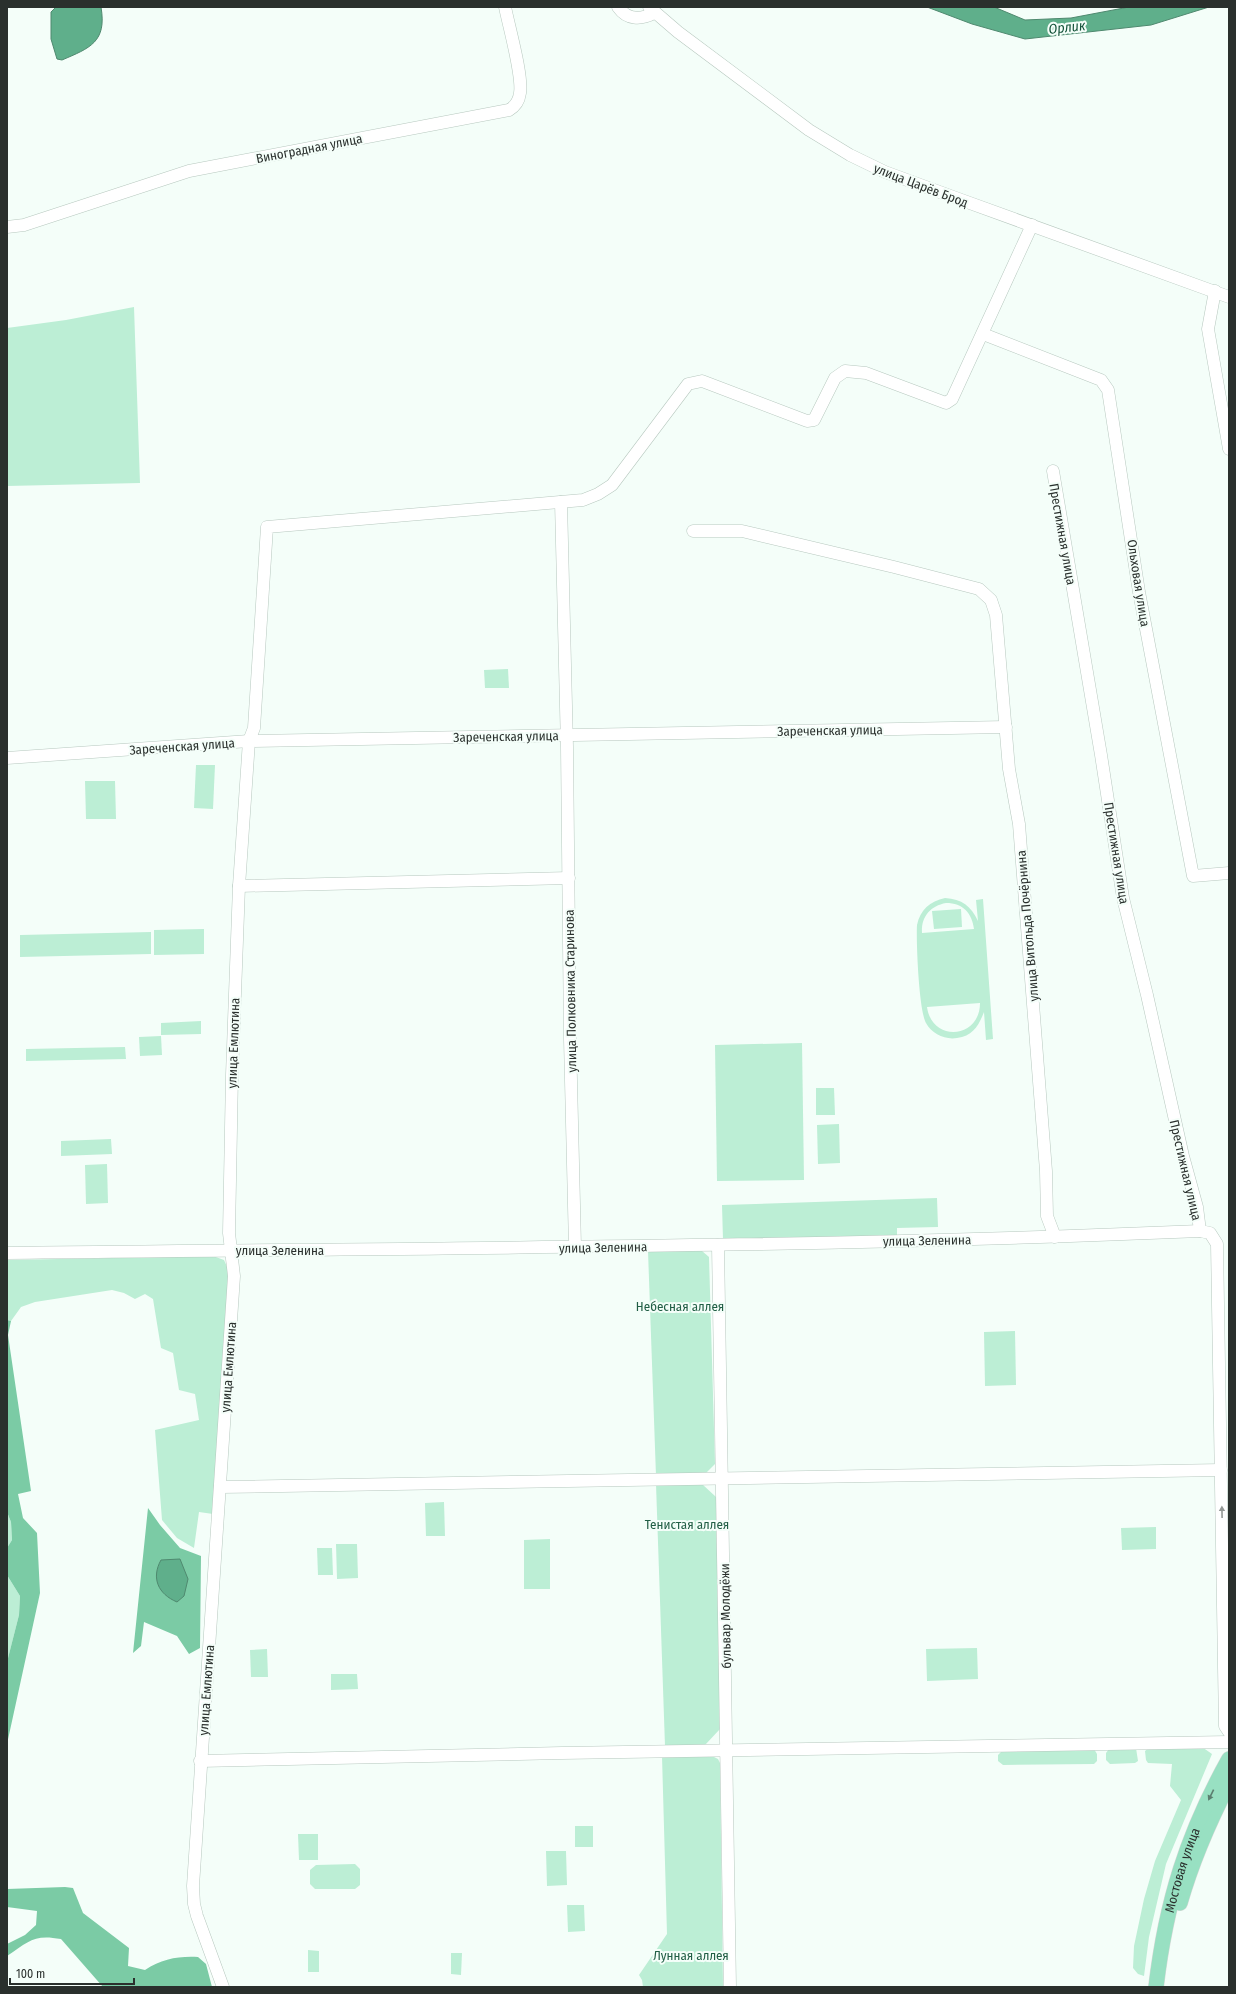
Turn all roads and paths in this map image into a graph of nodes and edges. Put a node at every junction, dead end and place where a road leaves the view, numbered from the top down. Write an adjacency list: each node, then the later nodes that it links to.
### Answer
1 (505, 7): 5 (street, Виноградная улица)
2 (618, 7): 3 (street)
3 (652, 10): 4 (street, улица Царёв Брод)
4 (1032, 225): 6 (street, улица Царёв Брод); 8 (street)
5 (7, 227)
6 (1215, 291): 7 (street, улица Царёв Брод); 9 (street)
7 (1229, 296)
8 (983, 334): 11 (street); 17 (street, Ольховая улица)
9 (1229, 449)
10 (1053, 471): 20 (street, Престижная улица)
11 (561, 502): 14 (street, улица Полковника Старинова); 15 (street, улица Емлютина)
12 (693, 531): 13 (street, улица Витольда Почёрнина)
13 (1006, 726): 14 (street, Зареченская улица); 21 (street, улица Витольда Почёрнина)
14 (567, 735): 15 (street, Зареченская улица); 18 (street, улица Полковника Старинова)
15 (249, 741): 16 (street, Зареченская улица); 19 (street, улица Емлютина)
16 (7, 758)
17 (1229, 873)
18 (569, 878): 19 (street); 23 (street, улица Полковника Старинова)
19 (238, 886): 24 (street, улица Емлютина)
20 (1200, 1231): 21 (street, улица Зеленина); 26 (street)
21 (1055, 1237): 22 (street, улица Зеленина)
22 (718, 1245): 23 (street, улица Зеленина); 27 (street, бульвар Молодёжи)
23 (575, 1247): 24 (street, улица Зеленина)
24 (231, 1250): 25 (street, улица Зеленина); 28 (street, улица Емлютина)
25 (7, 1254)
26 (1221, 1470): 27 (street); 29 (street, one-way to 26)
27 (723, 1479): 28 (street); 31 (street, бульвар Молодёжи)
28 (220, 1487): 33 (street, улица Емлютина)
29 (1229, 1732)
30 (1229, 1742): 31 (street)
31 (726, 1751): 33 (street); 36 (street, бульвар Молодёжи)
32 (1229, 1759): 37 (main road, Мостовая улица, one-way to 37)
33 (200, 1761): 35 (street, улица Емлютина)
34 (1229, 1783): 38 (main road, Мостовая улица)
35 (223, 1987)
36 (730, 1987)
37 (1156, 1987)
38 (1166, 1987)

